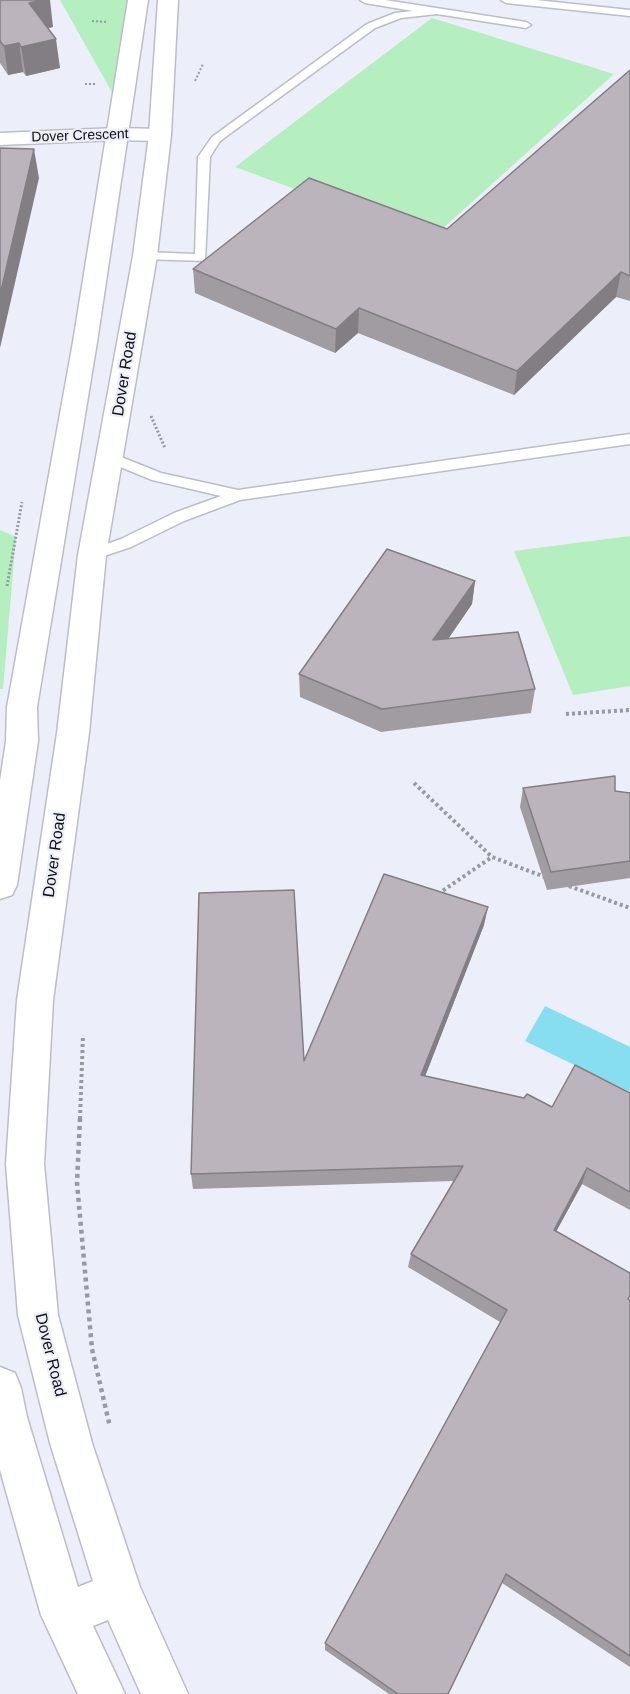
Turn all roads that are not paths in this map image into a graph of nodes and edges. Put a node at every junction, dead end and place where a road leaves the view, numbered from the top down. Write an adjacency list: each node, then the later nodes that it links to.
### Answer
1 (138, 0): 9 (street)
2 (168, 0): 10 (street, Dover Road)
3 (506, 0): 7 (lane)
4 (352, 2): 5 (lane)
5 (366, 12): 6 (lane); 6 (lane); 12 (lane)
6 (433, 12): 8 (lane)
7 (630, 13)
8 (526, 25)
9 (117, 134): 10 (street, Dover Crescent); 11 (street, Dover Crescent); 18 (street)
10 (160, 135): 12 (street, Dover Road)
11 (0, 139)
12 (145, 256): 14 (street, Dover Road)
13 (630, 439): 15 (lane)
14 (111, 458): 15 (lane); 16 (street, Dover Road)
15 (238, 495): 16 (lane)
16 (92, 555): 17 (street, Dover Road)
17 (78, 695): 18 (street); 19 (street, Dover Road)
18 (11, 710): 20 (street)
19 (73, 733): 20 (street); 23 (street, Dover Road)
20 (11, 743): 21 (street)
21 (0, 885)
22 (0, 1388): 24 (street)
23 (119, 1593): 24 (street); 26 (street, Dover Road)
24 (64, 1615): 25 (street)
25 (102, 1694)
26 (165, 1694)

